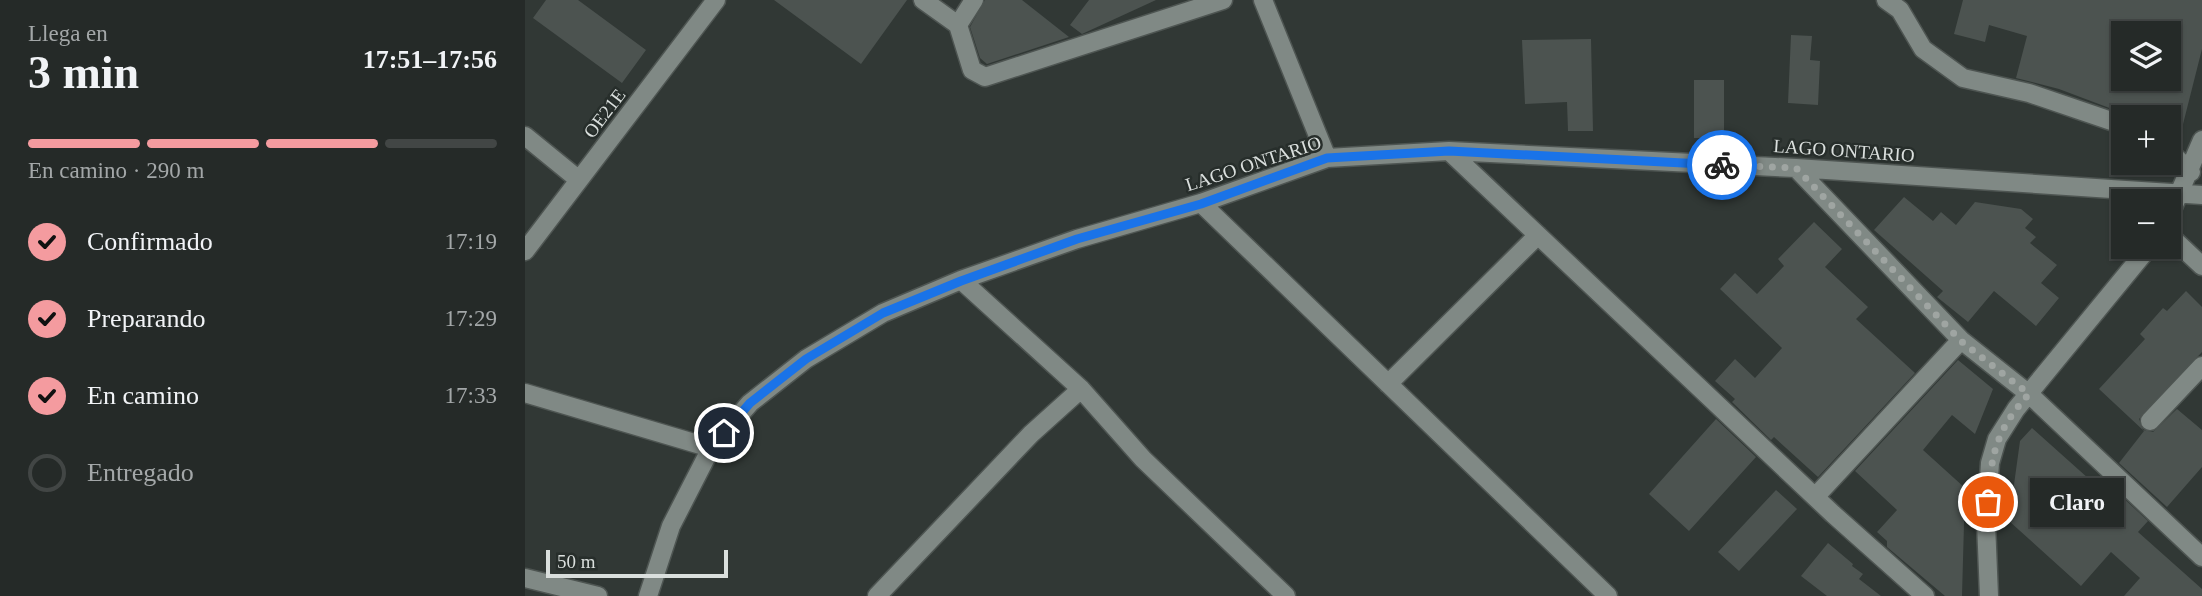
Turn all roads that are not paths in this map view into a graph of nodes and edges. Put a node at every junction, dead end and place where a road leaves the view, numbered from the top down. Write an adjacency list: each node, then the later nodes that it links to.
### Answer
1 (716, 0): 16 (street, OE21E)
2 (923, 0): 7 (street)
3 (974, 0): 7 (street)
4 (1223, 0): 7 (street)
5 (1263, 0): 12 (street)
6 (1886, 0): 8 (street)
7 (958, 24)
8 (2111, 121)
9 (525, 136): 16 (street)
10 (2202, 140): 15 (street)
11 (1449, 151): 12 (street, LAGO ONTARIO); 14 (street, LAGO ONTARIO); 22 (street)
12 (1327, 158): 21 (street, LAGO ONTARIO)
13 (2181, 163): 15 (street)
14 (1796, 168): 17 (street, LAGO ONTARIO); 28 (street)
15 (2190, 172): 18 (street)
16 (579, 180): 24 (street, OE21E)
17 (2111, 189)
18 (2181, 192)
19 (2181, 194): 20 (street, LAGO ONTARIO)
20 (2202, 195)
21 (1201, 204): 27 (street, LAGO ONTARIO); 30 (street)
22 (1538, 235): 30 (street); 36 (street)
23 (2181, 246): 26 (street)
24 (525, 251)
25 (2139, 259): 33 (street)
26 (2202, 266)
27 (961, 281): 31 (street); 35 (street, LAGO ONTARIO)
28 (1961, 341): 33 (street); 36 (street)
29 (2202, 366): 34 (street)
30 (1388, 384): 43 (street)
31 (1081, 389): 41 (street); 42 (street)
32 (525, 393): 35 (street)
33 (2029, 394): 37 (street); 45 (street)
34 (2150, 421)
35 (711, 448): 40 (street, LAGO ONTARIO)
36 (1815, 497): 44 (street)
37 (2202, 557)
38 (525, 579): 39 (street)
39 (598, 596)
40 (649, 596)
41 (877, 596)
42 (1286, 596)
43 (1608, 596)
44 (1925, 596)
45 (1989, 596)

